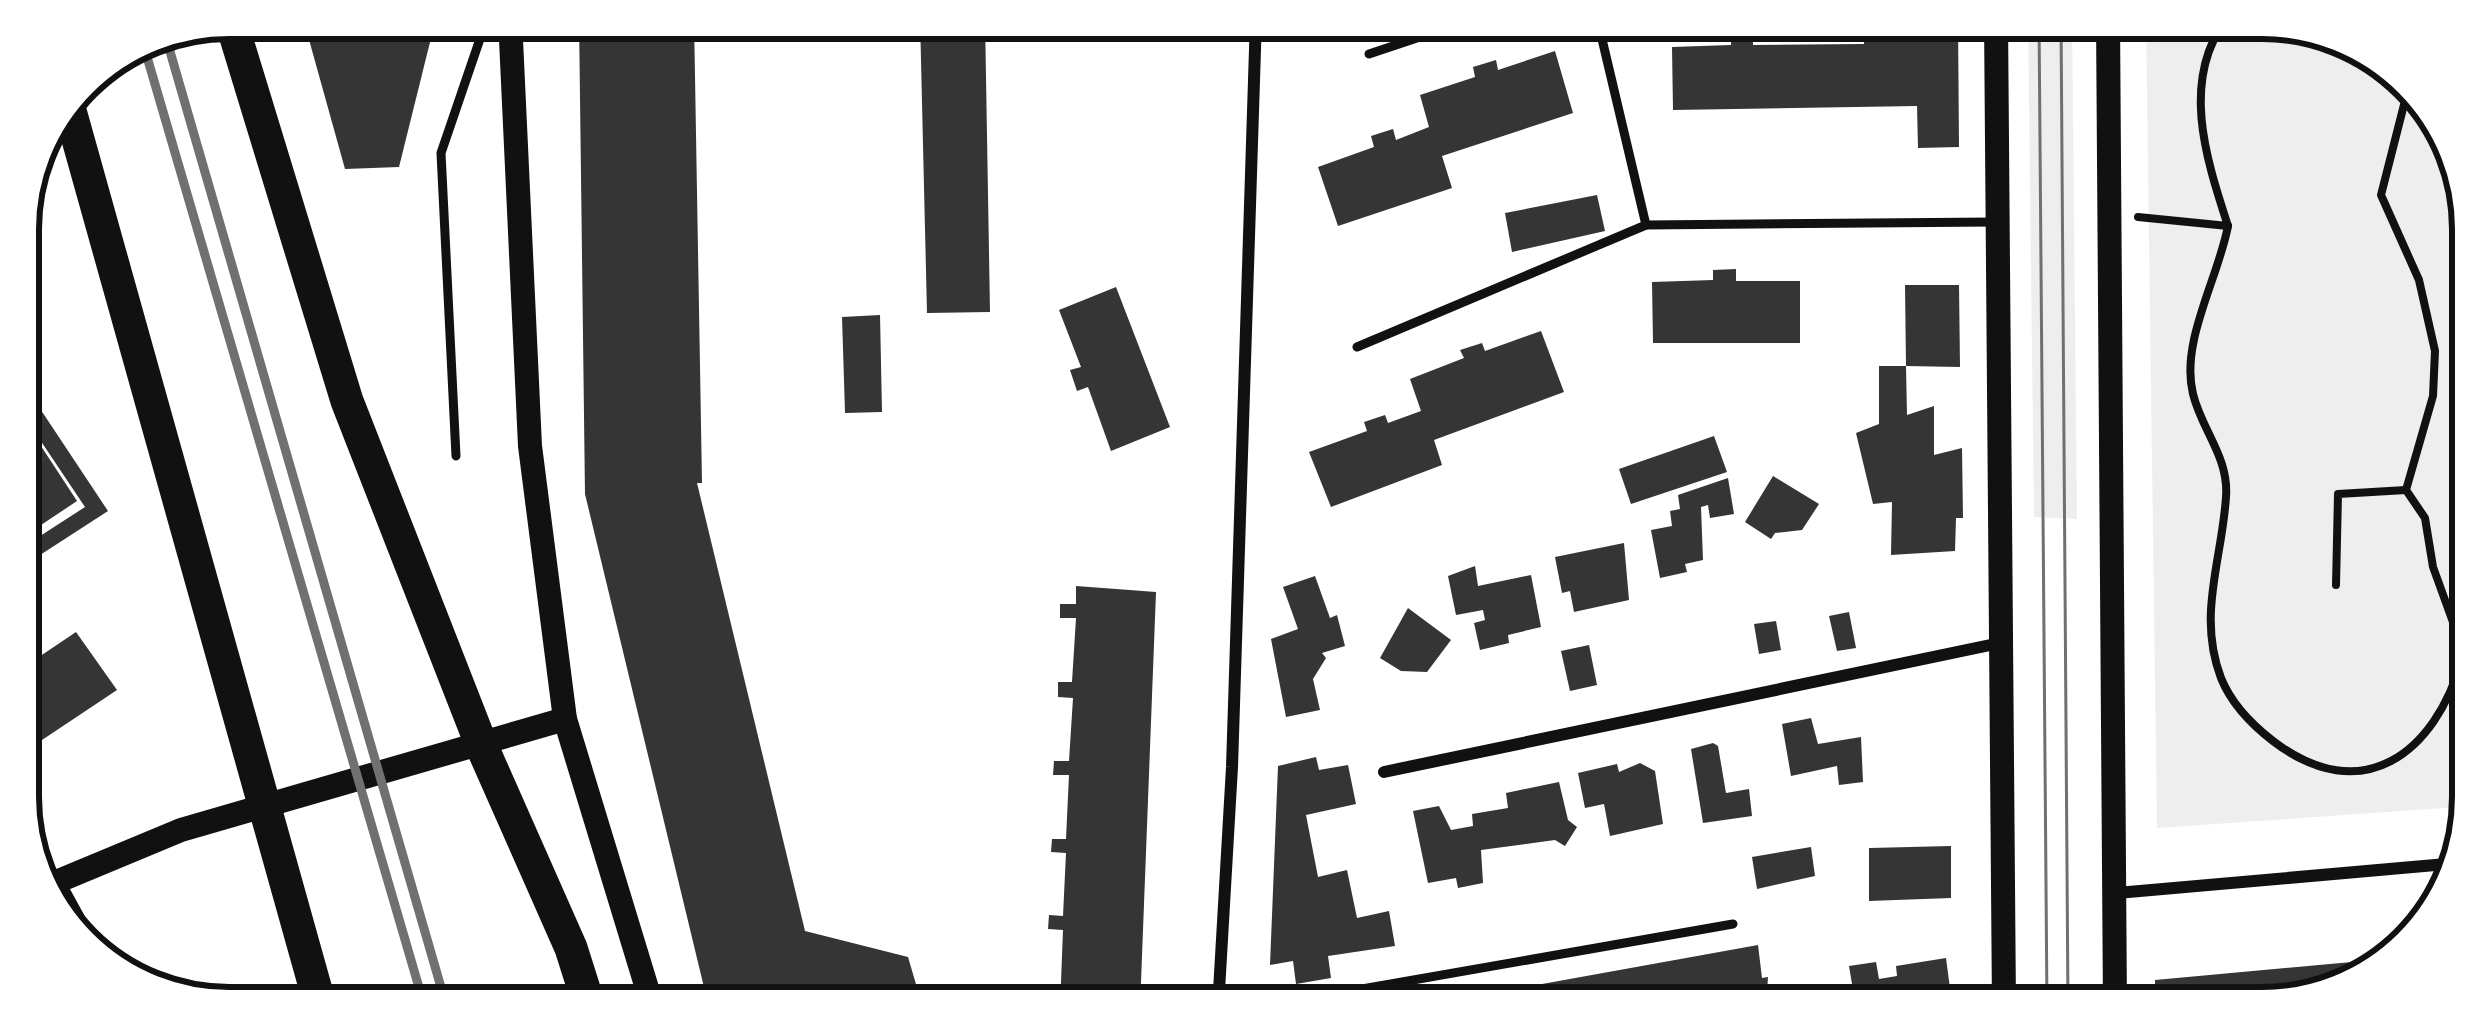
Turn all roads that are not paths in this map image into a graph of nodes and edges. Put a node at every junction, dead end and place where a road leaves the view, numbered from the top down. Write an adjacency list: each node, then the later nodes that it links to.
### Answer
1 (236, 39): 25 (highway)
2 (480, 39): 14 (lane)
3 (511, 39): 16 (main road)
4 (1255, 39): 27 (street)
5 (1414, 39): 9 (lane)
6 (1602, 39): 12 (lane)
7 (1996, 39): 11 (main road)
8 (2108, 39): 20 (main road)
9 (1369, 54)
10 (73, 121): 21 (highway)
11 (1997, 222): 12 (lane); 15 (main road)
12 (1646, 225): 13 (lane)
13 (1357, 346)
14 (456, 456)
15 (2000, 643): 17 (street); 29 (main road)
16 (566, 719): 19 (main road); 26 (main road)
17 (1384, 772)
18 (2439, 865): 20 (street)
19 (59, 881)
20 (2117, 893): 30 (main road)
21 (289, 897): 23 (highway); 24 (highway)
22 (1732, 924): 28 (lane)
23 (302, 987)
24 (315, 987)
25 (583, 987)
26 (647, 987)
27 (1219, 987)
28 (1374, 987)
29 (2004, 987)
30 (2116, 987)

